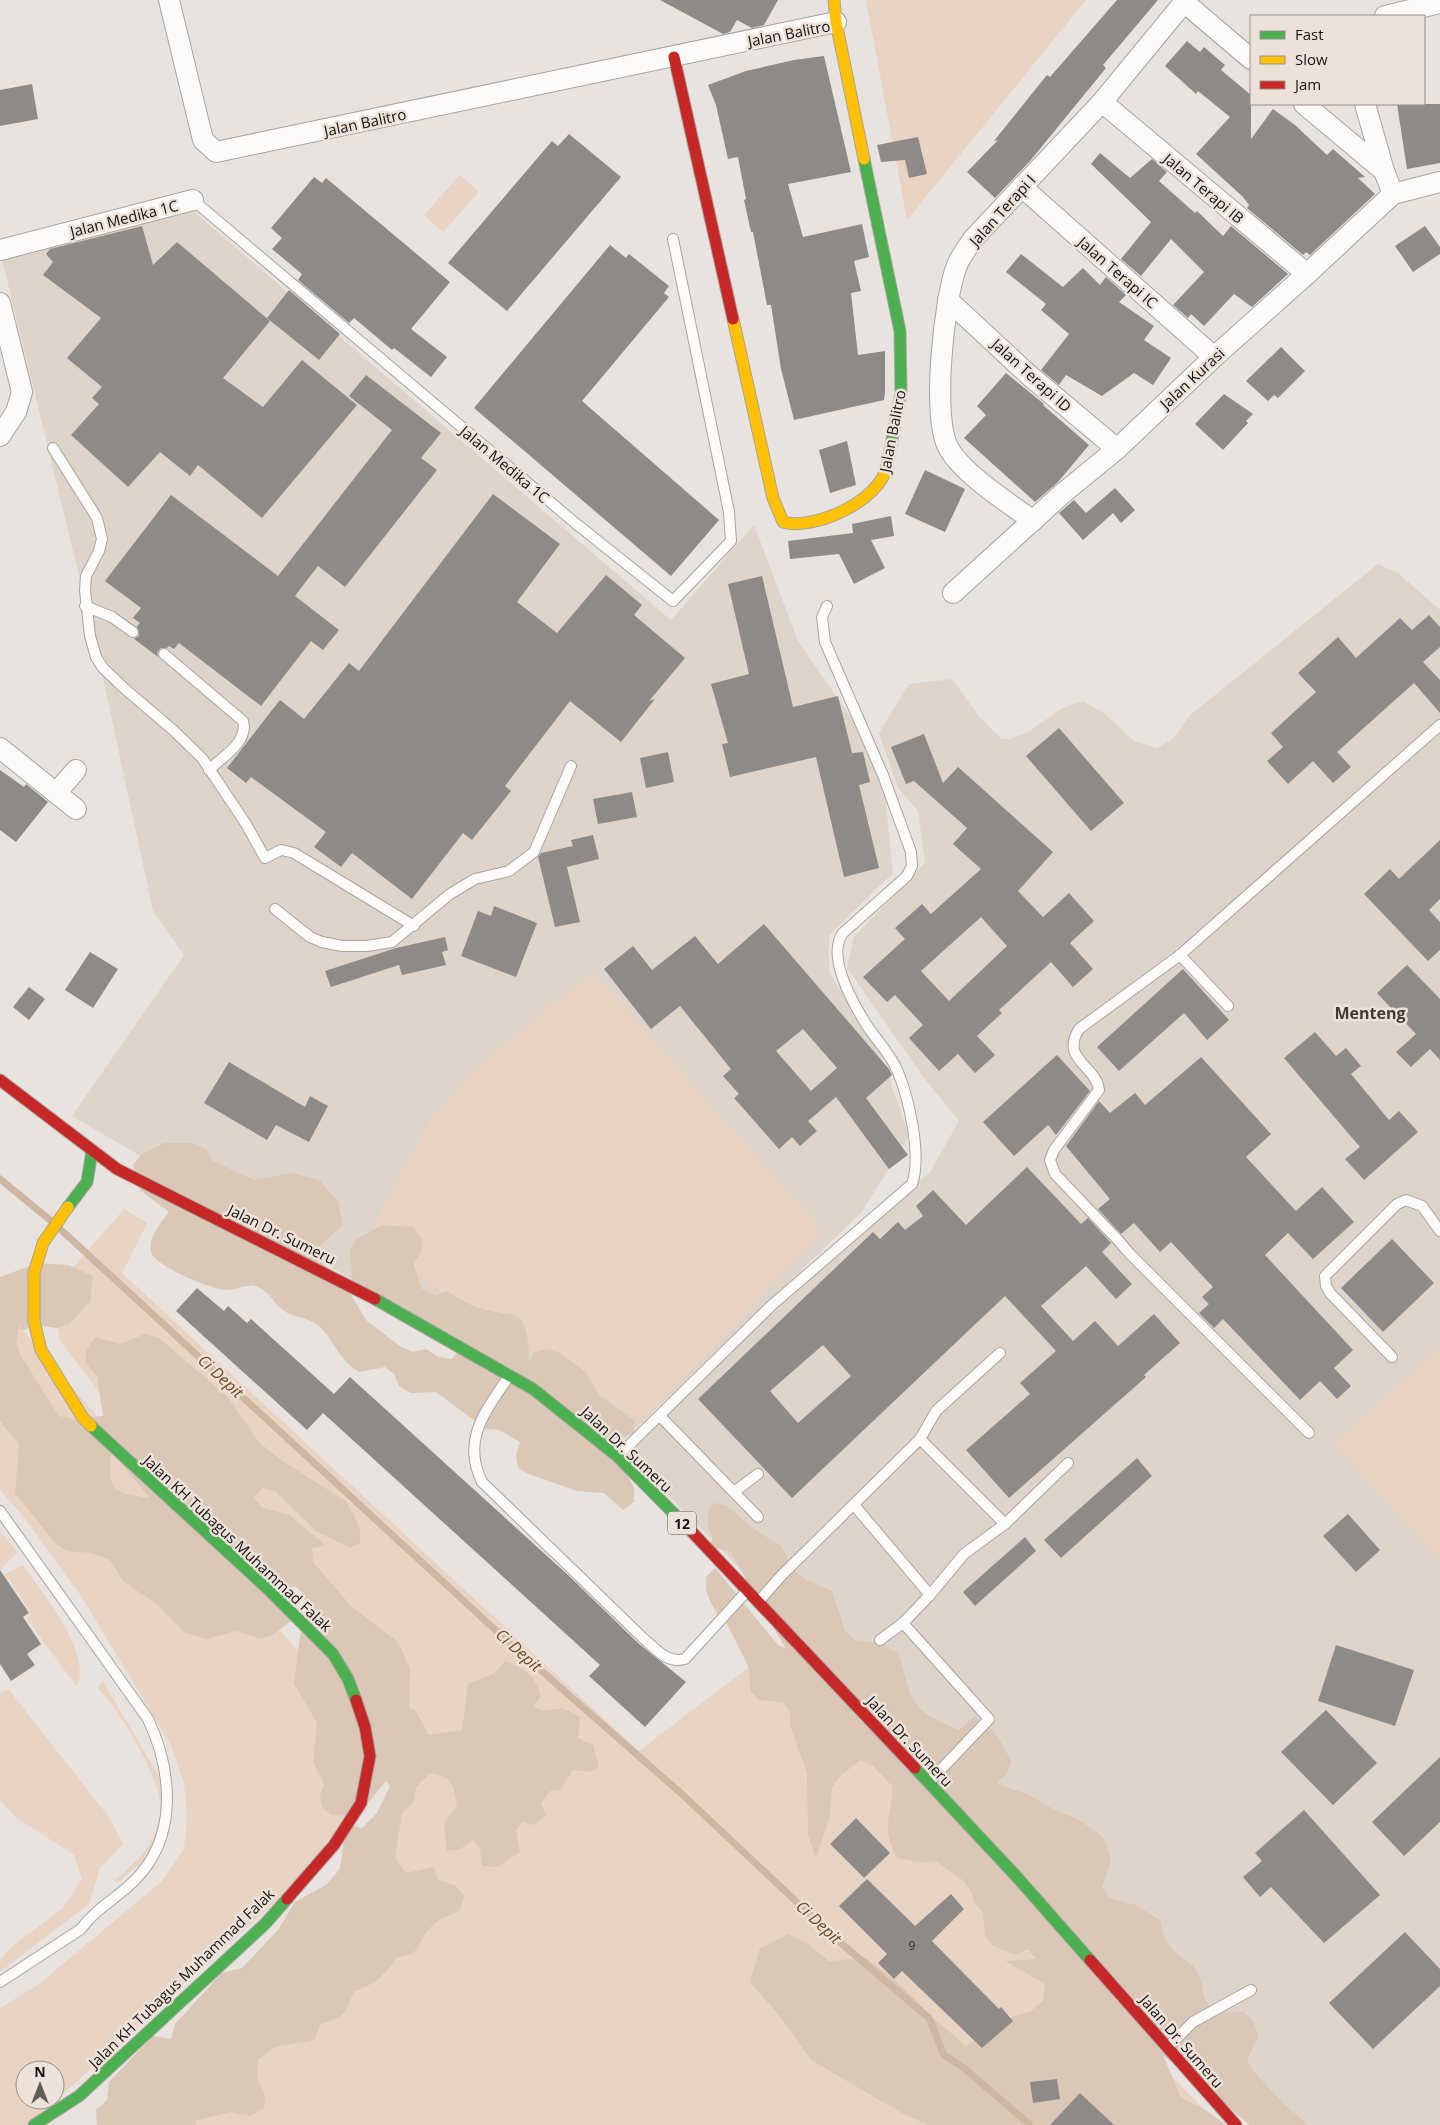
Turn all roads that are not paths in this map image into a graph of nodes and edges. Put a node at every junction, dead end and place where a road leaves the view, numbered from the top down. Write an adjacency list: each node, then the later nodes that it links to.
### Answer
1 (169, 0): 7 (street, Jalan Balitro)
2 (834, 0): 6 (main road)
3 (1185, 1): 8 (street); 9 (street, Jalan Terapi I)
4 (1440, 3): 5 (street)
5 (1389, 15)
6 (836, 22): 7 (street, Jalan Balitro); 7 (main road, Jalan Balitro)
7 (674, 57)
8 (1250, 58)
9 (1102, 102): 14 (street, Jalan Terapi I); 19 (street, Jalan Terapi IB)
10 (1305, 105): 12 (street)
11 (1365, 105): 12 (street)
12 (1384, 171): 15 (street)
13 (1440, 182): 15 (street, Jalan Kurasi)
14 (1022, 187): 20 (street, Jalan Terapi I); 22 (street, Jalan Terapi IC)
15 (1393, 194): 19 (street, Jalan Kurasi)
16 (193, 200): 17 (lane, Jalan Medika 1C); 18 (street, Jalan Medika 1C)
17 (673, 239)
18 (0, 250)
19 (1308, 274): 22 (street, Jalan Kurasi)
20 (948, 300): 25 (street, Jalan Terapi ID); 26 (street, Jalan Terapi I)
21 (0, 303): 23 (street)
22 (1214, 357): 25 (street, Jalan Kurasi)
23 (0, 436)
24 (53, 448): 28 (lane)
25 (1117, 449): 26 (street, Jalan Kurasi)
26 (1033, 521): 27 (street, Jalan Kurasi)
27 (953, 593)
28 (86, 606): 30 (lane); 36 (lane)
29 (827, 606): 51 (lane)
30 (133, 632)
31 (164, 654): 36 (lane)
32 (1440, 725): 41 (lane)
33 (0, 748): 37 (street)
34 (571, 766): 40 (lane)
35 (76, 770): 37 (street)
36 (209, 770): 40 (lane)
37 (56, 792): 38 (street)
38 (76, 809)
39 (275, 909): 40 (lane)
40 (414, 926)
41 (1180, 955): 42 (lane); 52 (lane)
42 (1228, 1006)
43 (0, 1080): 44 (main road, Jalan Dr. Sumeru / 12)
44 (92, 1151): 45 (main road, Jalan Dr. Sumeru / 12); 46 (main road)
45 (117, 1169): 46 (main road, Jalan KH Tubagus Muhammad Falak); 50 (main road, Jalan Dr. Sumeru / 12)
46 (87, 1182): 71 (main road, Jalan KH Tubagus Muhammad Falak)
47 (1440, 1231): 49 (lane)
48 (1000, 1354): 53 (lane)
49 (1392, 1357)
50 (509, 1376): 54 (main road, Jalan Dr. Sumeru / 12); 62 (lane)
51 (660, 1416): 54 (lane); 57 (lane)
52 (1309, 1434)
53 (920, 1439): 58 (lane); 61 (lane)
54 (617, 1456): 62 (main road, Jalan Dr. Sumeru / 12)
55 (1068, 1463): 61 (lane)
56 (758, 1474): 57 (lane)
57 (734, 1492): 60 (lane)
58 (854, 1505): 63 (lane); 64 (lane)
59 (0, 1511): 68 (lane)
60 (758, 1517)
61 (1005, 1524): 63 (lane)
62 (748, 1590): 64 (main road, Jalan Dr. Sumeru / 12)
63 (930, 1595): 65 (lane)
64 (758, 1601): 67 (main road, Jalan Dr. Sumeru / 12)
65 (903, 1623): 66 (lane); 67 (lane)
66 (880, 1640)
67 (928, 1782): 70 (main road, Jalan Dr. Sumeru / 12)
68 (0, 1982)
69 (1251, 1990): 70 (lane)
70 (1167, 2048): 72 (main road, Jalan Dr. Sumeru / 12)
71 (34, 2125)
72 (1236, 2125)

